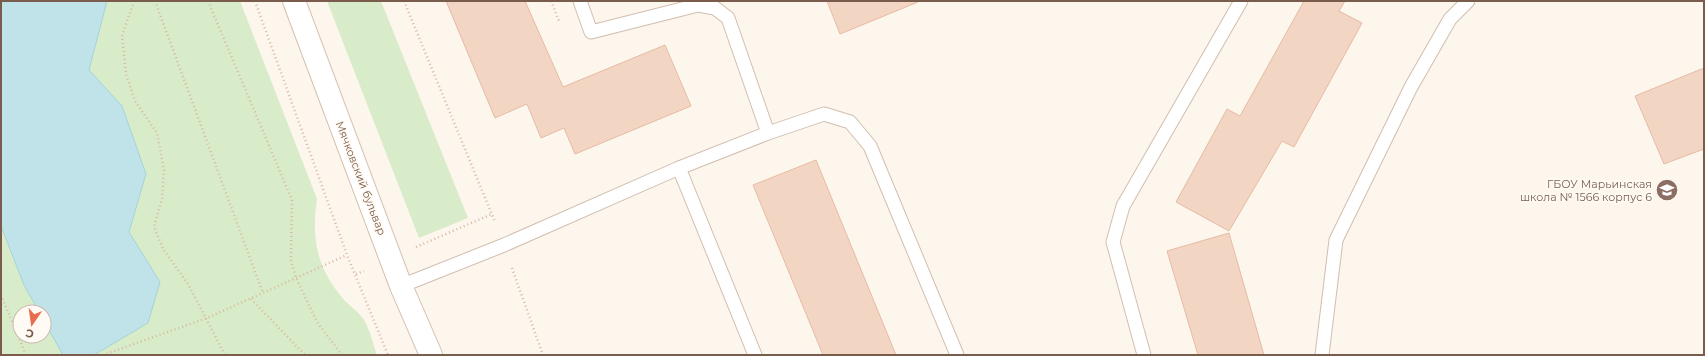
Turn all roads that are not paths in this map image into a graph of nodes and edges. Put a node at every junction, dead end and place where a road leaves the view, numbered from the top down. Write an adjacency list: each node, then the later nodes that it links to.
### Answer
1 (294, 1): 7 (street, Мячковский бульвар)
2 (580, 1): 5 (lane)
3 (1241, 1): 11 (lane)
4 (1468, 1): 12 (lane)
5 (768, 133): 6 (lane); 10 (lane)
6 (679, 168): 7 (lane); 9 (lane)
7 (401, 286): 8 (street, Мячковский бульвар)
8 (431, 355)
9 (755, 355)
10 (957, 355)
11 (1144, 355)
12 (1322, 355)

